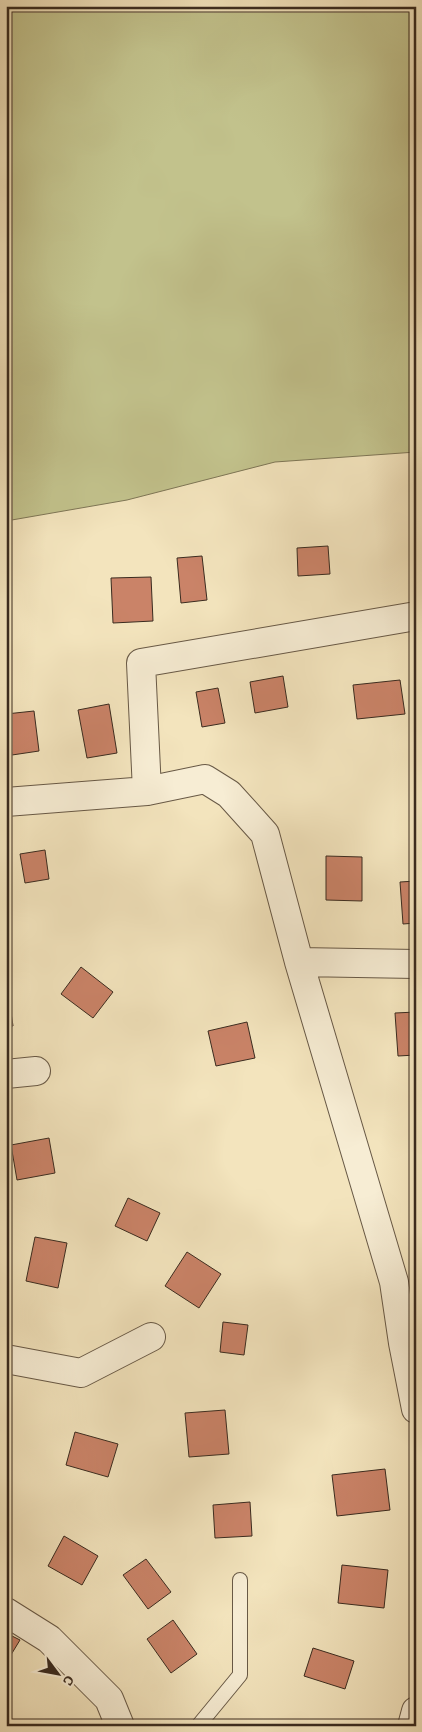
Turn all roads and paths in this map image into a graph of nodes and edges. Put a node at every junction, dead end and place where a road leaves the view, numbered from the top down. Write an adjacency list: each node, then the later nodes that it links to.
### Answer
1 (416, 616): 2 (street)
2 (148, 791): 3 (street); 4 (street)
3 (6, 802)
4 (299, 962): 5 (street); 8 (street)
5 (416, 964)
6 (36, 1072): 7 (street)
7 (6, 1074)
8 (405, 1282): 11 (street)
9 (151, 1337): 10 (street)
10 (6, 1359)
11 (416, 1409)
12 (240, 1580): 16 (lane)
13 (6, 1612): 15 (street)
14 (416, 1711): 17 (street)
15 (120, 1726)
16 (198, 1726)
17 (412, 1726)

